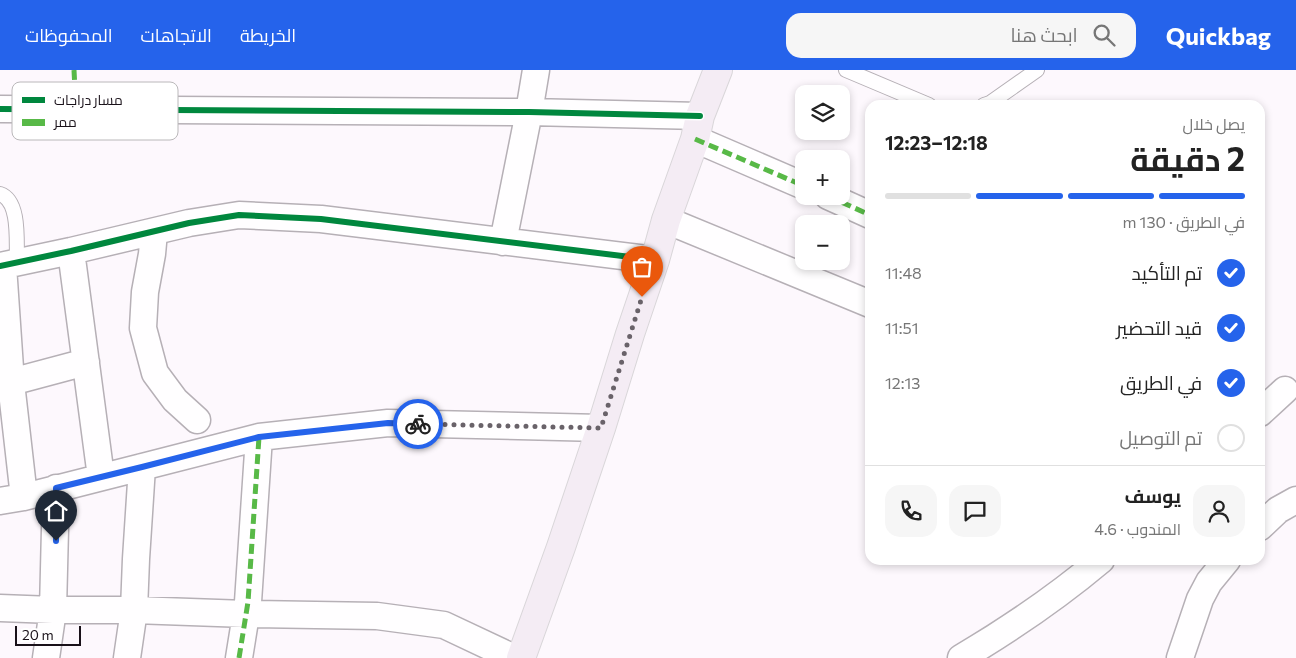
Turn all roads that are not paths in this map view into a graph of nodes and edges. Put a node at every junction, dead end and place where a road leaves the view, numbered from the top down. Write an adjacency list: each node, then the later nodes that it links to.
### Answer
1 (536, 70): 8 (street)
2 (718, 70): 9 (main road)
3 (846, 70): 5 (lane)
4 (1037, 70): 6 (lane)
5 (916, 100)
6 (994, 100)
7 (178, 110): 8 (street)
8 (529, 112): 9 (street); 16 (street)
9 (698, 127): 10 (street); 14 (main road)
10 (795, 181)
11 (0, 194): 19 (lane)
12 (848, 205): 13 (street)
13 (865, 213)
14 (666, 220): 18 (main road); 20 (street)
15 (154, 232): 16 (street); 17 (street); 25 (street)
16 (503, 242): 18 (street)
17 (71, 251): 19 (street); 21 (street)
18 (655, 260): 26 (main road)
19 (7, 265): 22 (street)
20 (865, 302)
21 (86, 362): 22 (street); 29 (street)
22 (6, 384): 31 (street)
23 (1285, 390): 24 (street)
24 (1265, 408)
25 (197, 420)
26 (601, 428): 27 (street); 44 (main road)
27 (259, 437): 28 (street); 39 (street)
28 (142, 467): 29 (street); 38 (street)
29 (101, 478): 30 (street)
30 (56, 488): 31 (street); 37 (street)
31 (12, 499)
32 (1296, 500): 33 (street)
33 (1265, 522)
34 (1094, 565): 45 (street)
35 (1223, 565): 46 (street)
36 (0, 608): 37 (street)
37 (53, 610): 38 (street); 40 (street)
38 (134, 610): 39 (street); 41 (street)
39 (246, 614): 42 (street); 43 (street)
40 (46, 658)
41 (127, 658)
42 (238, 658)
43 (514, 658)
44 (521, 658)
45 (961, 658)
46 (1180, 658)

